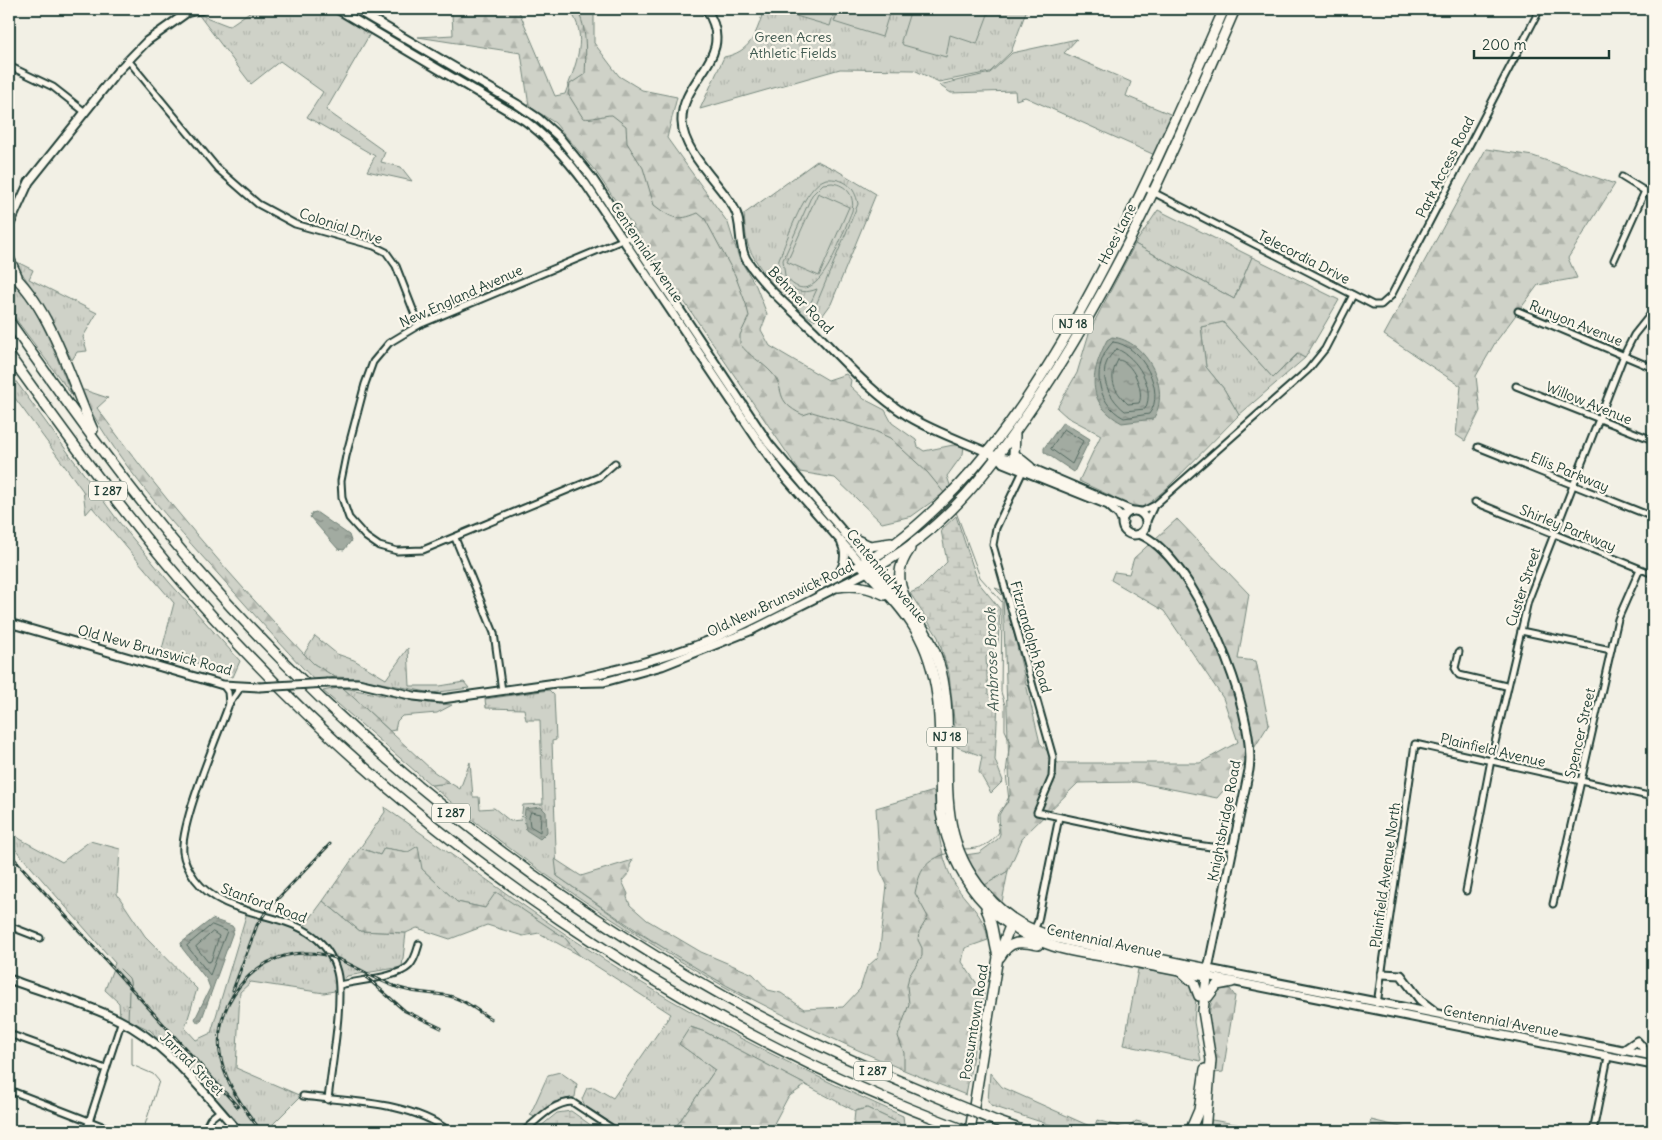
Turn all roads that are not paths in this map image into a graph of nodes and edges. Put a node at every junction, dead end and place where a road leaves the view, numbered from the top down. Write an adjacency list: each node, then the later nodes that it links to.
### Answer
1 (203, 9): 8 (main road)
2 (337, 9): 18 (main road, Centennial Avenue)
3 (355, 9): 17 (main road, Centennial Avenue)
4 (706, 9): 37 (main road, Behmer Road)
5 (1224, 9): 13 (highway, Hoes Lane / NJ 18)
6 (1235, 9): 13 (highway, Hoes Lane / NJ 18)
7 (1540, 9): 23 (street, Park Access Road)
8 (191, 10): 9 (main road)
9 (128, 60): 11 (main road); 27 (street, Colonial Drive)
10 (9, 66): 11 (street)
11 (85, 112): 16 (main road)
12 (1622, 177): 14 (street)
13 (1149, 190): 23 (street, Telecordia Drive); 33 (highway, Hoes Lane / NJ 18); 37 (highway, Hoes Lane / NJ 18)
14 (1645, 191): 15 (street); 20 (street)
15 (1653, 196)
16 (10, 223)
17 (632, 236): 18 (street, New England Avenue); 51 (main road, Centennial Avenue)
18 (622, 240): 27 (street, New England Avenue); 51 (main road, Centennial Avenue)
19 (9, 258): 22 (highway)
20 (1614, 260)
21 (9, 271): 22 (highway)
22 (20, 283): 36 (highway)
23 (1353, 295): 43 (street, Telecordia Drive)
24 (1653, 308): 29 (street, Custer Street)
25 (1518, 311): 29 (street, Runyon Avenue)
26 (9, 321): 36 (highway, I 287)
27 (420, 325): 50 (street, New England Avenue)
28 (9, 355): 115 (highway, I 287)
29 (1624, 355): 30 (street, Runyon Avenue); 32 (street, Custer Street)
30 (1653, 368)
31 (1516, 386): 32 (street, Willow Avenue)
32 (1599, 419): 34 (street, Willow Avenue); 41 (street, Custer Street)
33 (1016, 432): 38 (highway, Hoes Lane / NJ 18); 40 (highway)
34 (1653, 440)
35 (1478, 447): 41 (street, Ellis Parkway)
36 (101, 448): 123 (highway, I 287, bridge)
37 (988, 453): 38 (main road, Behmer Road); 52 (highway, Old New Brunswick Road / NJ 18)
38 (998, 457): 40 (main road); 54 (highway, Old New Brunswick Road / NJ 18)
39 (615, 463): 50 (street, New England Avenue)
40 (1026, 469): 44 (main road); 46 (main road); 77 (street, Fitzrandolph Road)
41 (1573, 485): 45 (street, Ellis Parkway); 49 (street, Custer Street)
42 (1475, 502): 49 (street, Shirley Parkway)
43 (1155, 505): 44 (street, Telecordia Drive); 47 (street, Telecordia Drive)
44 (1134, 511): 46 (main road); 47 (main road)
45 (1653, 517)
46 (1122, 522): 48 (main road)
47 (1146, 524): 48 (main road); 53 (main road, Knightsbridge Road)
48 (1139, 534): 53 (main road, Knightsbridge Road)
49 (1553, 534): 56 (street, Shirley Parkway); 64 (street, Custer Street)
50 (455, 538): 71 (street)
51 (842, 538): 52 (highway); 55 (main road, Centennial Avenue); 59 (main road)
52 (898, 541): 55 (highway, Old New Brunswick Road / NJ 18)
53 (1155, 543): 78 (main road, Knightsbridge Road)
54 (912, 546): 57 (highway, Old New Brunswick Road); 62 (highway, NJ 18)
55 (864, 563): 57 (highway, Centennial Avenue / NJ 18); 59 (main road, Old New Brunswick Road)
56 (1640, 569): 58 (street, Shirley Parkway); 65 (street, Spencer Street)
57 (871, 570): 60 (main road, Old New Brunswick Road); 61 (highway, Centennial Avenue / NJ 18); 62 (highway, Centennial Avenue)
58 (1653, 574)
59 (836, 577): 67 (main road, Old New Brunswick Road)
60 (838, 587): 61 (highway); 67 (main road, Old New Brunswick Road)
61 (890, 598): 79 (highway, Centennial Avenue / NJ 18)
62 (910, 609): 79 (highway, Centennial Avenue / NJ 18)
63 (9, 624): 68 (main road, Old New Brunswick Road)
64 (1521, 630): 65 (street); 69 (street, Custer Street)
65 (1610, 650): 75 (street, Spencer Street)
66 (1459, 652): 69 (street)
67 (563, 682): 71 (main road, Old New Brunswick Road)
68 (224, 685): 70 (main road, Old New Brunswick Road); 72 (street)
69 (1506, 686): 74 (street, Custer Street)
70 (241, 687): 71 (main road, Old New Brunswick Road, bridge); 72 (street, Stanford Road)
71 (502, 692)
72 (229, 704): 98 (street, Stanford Road)
73 (1415, 744): 74 (street, Plainfield Avenue); 95 (street, Plainfield Avenue North)
74 (1491, 760): 75 (street, Plainfield Avenue); 82 (street, Custer Street)
75 (1581, 781): 76 (street, Plainfield Avenue); 85 (street, Spencer Street)
76 (1653, 797)
77 (1060, 816): 78 (street); 88 (street)
78 (1234, 846): 94 (main road, Knightsbridge Road)
79 (953, 847): 80 (highway, Centennial Avenue / NJ 18)
80 (957, 857): 83 (highway, Centennial Avenue / NJ 18); 86 (highway, Centennial Avenue / NJ 18)
81 (1653, 886): 84 (street)
82 (1466, 891)
83 (981, 900): 86 (highway, Centennial Avenue / NJ 18); 92 (highway)
84 (1651, 902)
85 (1553, 904)
86 (1011, 922): 88 (highway, Centennial Avenue); 91 (highway, Centennial Avenue); 92 (highway, Possumtown Road)
87 (9, 926): 89 (street)
88 (1034, 930): 94 (highway, Centennial Avenue)
89 (40, 938)
90 (419, 944): 98 (street)
91 (1054, 946): 92 (highway); 93 (highway, Centennial Avenue)
92 (998, 959): 115 (highway, Possumtown Road)
93 (1181, 972): 94 (highway, Centennial Avenue); 99 (highway)
94 (1207, 972): 97 (main road, Centennial Avenue); 99 (highway); 100 (main road, Centennial Avenue)
95 (1382, 974): 100 (street, Plainfield Avenue North); 102 (main road)
96 (9, 979): 103 (main road, Jarrad Street)
97 (1232, 982): 99 (highway); 101 (main road, Centennial Avenue)
98 (340, 985): 112 (street, Stanford Road)
99 (1201, 1000): 124 (highway); 125 (highway)
100 (1378, 1000): 101 (street, Plainfield Avenue North); 102 (main road, Centennial Avenue)
101 (1376, 1009): 107 (main road, Centennial Avenue)
102 (1437, 1013): 105 (main road, Centennial Avenue)
103 (120, 1020): 109 (street); 113 (main road, Jarrad Street)
104 (9, 1034): 109 (street)
105 (1623, 1050): 106 (main road, Centennial Avenue); 106 (main road)
106 (1651, 1055)
107 (1608, 1056): 108 (main road, Centennial Avenue); 126 (street)
108 (1653, 1066)
109 (106, 1069): 114 (street)
110 (9, 1090): 114 (street)
111 (303, 1096): 112 (street)
112 (328, 1100): 120 (street)
113 (220, 1111): 118 (street); 119 (main road, Jarrad Street)
114 (90, 1120): 116 (street); 117 (street)
115 (964, 1130)
116 (86, 1131)
117 (115, 1131)
118 (204, 1131)
119 (238, 1131)
120 (449, 1131)
121 (524, 1131): 122 (street)
122 (616, 1131)
123 (1025, 1131)
124 (1190, 1131)
125 (1205, 1131)
126 (1593, 1131)

